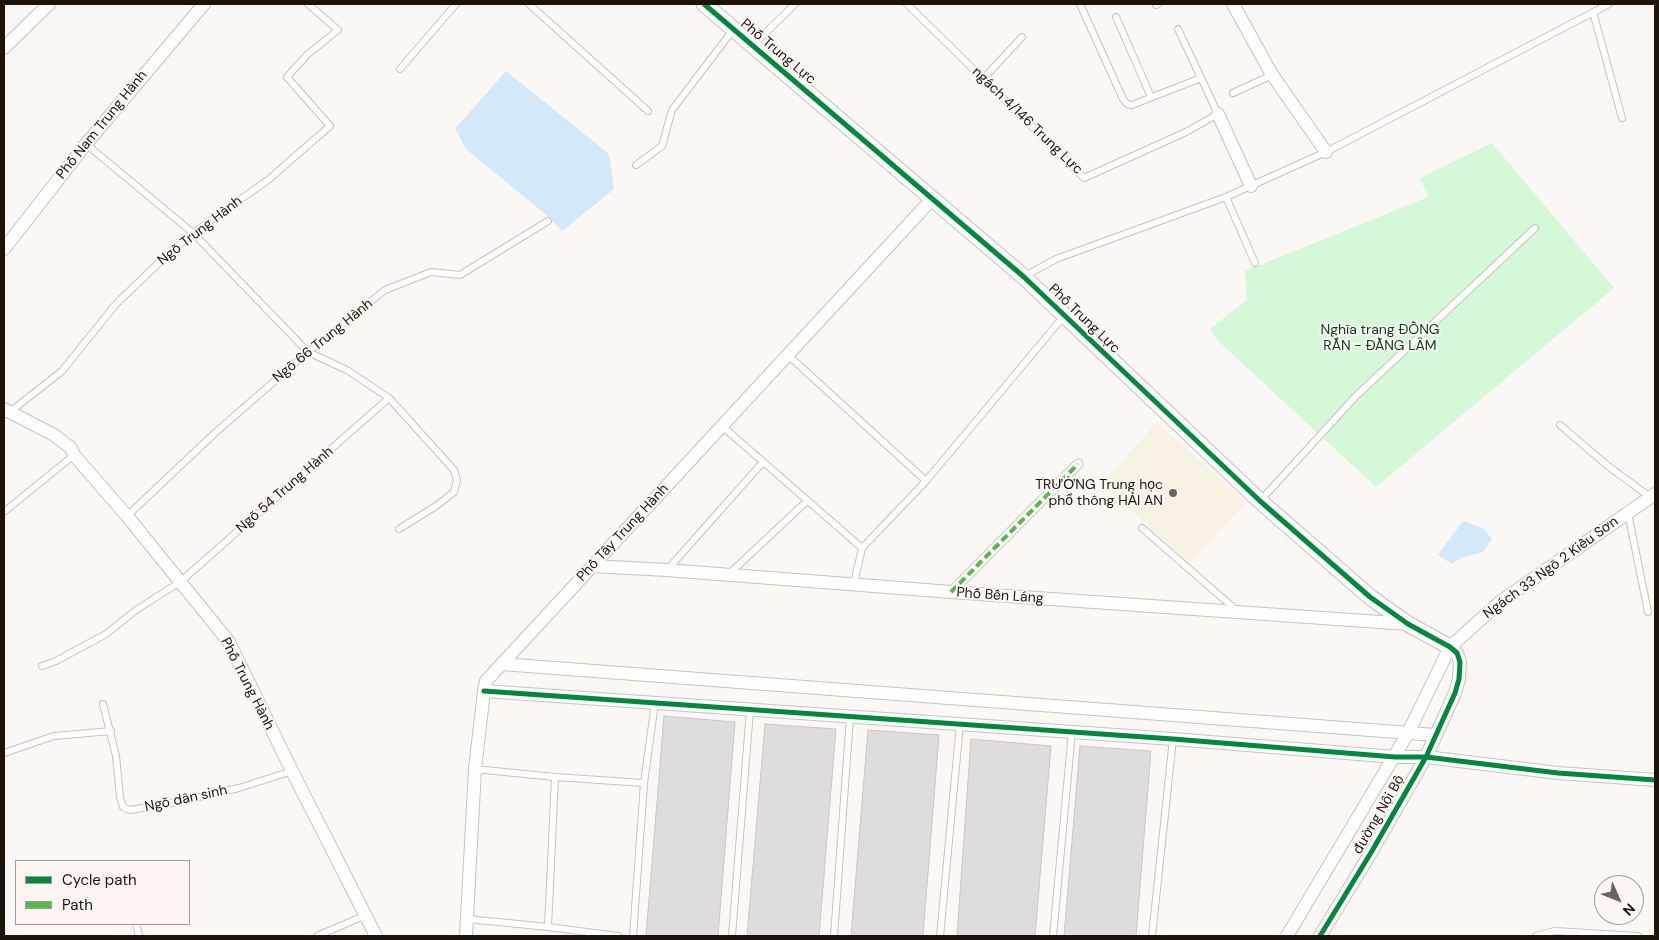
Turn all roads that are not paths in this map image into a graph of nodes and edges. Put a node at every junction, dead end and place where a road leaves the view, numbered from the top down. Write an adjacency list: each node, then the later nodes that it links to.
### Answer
1 (50, 4): 18 (street)
2 (204, 4): 28 (street, Phố Nam Trung Hành)
3 (308, 4): 36 (lane, Ngõ Trung Hành)
4 (456, 4): 19 (lane)
5 (529, 4): 25 (lane)
6 (704, 4): 15 (street, Phố Trung Lực)
7 (795, 4): 17 (lane)
8 (908, 4): 22 (lane, ngách 4/146 Trung Lực)
9 (1080, 4): 24 (lane)
10 (1233, 4): 20 (street)
11 (1610, 4): 12 (lane)
12 (1593, 12): 27 (lane); 29 (lane)
13 (1116, 17): 24 (lane)
14 (1178, 28): 21 (lane)
15 (733, 30): 17 (street, Phố Trung Lực); 30 (lane)
16 (1022, 37): 22 (lane)
17 (753, 45): 33 (street, Phố Trung Lực)
18 (4, 48)
19 (400, 69)
20 (1272, 75): 23 (lane); 29 (street)
21 (1201, 78): 24 (lane); 26 (lane)
22 (984, 79): 26 (lane, ngách 4/146 Trung Lực)
23 (1233, 93)
24 (1152, 98)
25 (648, 110)
26 (1218, 114): 31 (street)
27 (1622, 118)
28 (86, 144): 36 (lane); 37 (street, Phố Nam Trung Hành)
29 (1326, 152): 31 (lane)
30 (636, 166)
31 (1251, 186): 32 (lane)
32 (1226, 197): 38 (lane); 39 (lane)
33 (933, 198): 39 (street, Phố Trung Lực); 42 (street, Phố Tây Trung Hành)
34 (548, 221): 41 (lane, Ngõ 66 Trung Hành)
35 (1536, 228): 53 (lane)
36 (193, 233): 41 (lane); 44 (lane, Ngõ Trung Hành)
37 (4, 249)
38 (1255, 263)
39 (1024, 277): 40 (street, Phố Trung Lực)
40 (1064, 316): 50 (lane); 53 (street, Phố Trung Lực)
41 (308, 352): 43 (lane); 56 (lane, Ngõ 66 Trung Hành)
42 (788, 355): 46 (street, Phố Tây Trung Hành); 50 (lane)
43 (389, 398): 58 (lane); 63 (lane, Ngõ 54 Trung Hành)
44 (7, 411): 47 (street, Phố Trung Hành)
45 (1560, 425): 51 (lane)
46 (722, 426): 48 (lane); 60 (street, Phố Tây Trung Hành)
47 (74, 455): 54 (lane); 56 (street, Phố Trung Hành)
48 (763, 462): 52 (lane); 61 (lane)
49 (1078, 464): 65 (street)
50 (926, 481): 59 (lane)
51 (1652, 495): 55 (street, Ngách 33 Ngõ 2 Kiều Sơn)
52 (807, 500): 59 (lane); 62 (lane)
53 (1260, 500): 68 (street, Phố Trung Lực)
54 (4, 512)
55 (1628, 512): 67 (lane); 69 (street, Ngách 33 Ngõ 2 Kiều Sơn)
56 (127, 516): 63 (street, Phố Trung Hành)
57 (1142, 528): 66 (lane)
58 (399, 529)
59 (862, 548): 64 (lane)
60 (592, 566): 61 (street, Phố Bến Láng); 70 (street, Phố Tây Trung Hành)
61 (667, 570): 62 (street, Phố Bến Láng)
62 (729, 575): 64 (street, Phố Bến Láng)
63 (180, 582): 71 (lane, Ngõ 54 Trung Hành); 87 (street, Phố Trung Hành)
64 (854, 584): 65 (street, Phố Bến Láng)
65 (952, 592): 66 (street, Phố Bến Láng)
66 (1238, 612): 68 (street, Phố Bến Láng)
67 (1648, 612)
68 (1408, 624): 69 (street, Phố Trung Lực)
69 (1450, 646): 80 (street, đường Nội Bộ); 81 (street, đường Nội Bộ)
70 (502, 664): 72 (street, Phố Tây Trung Hành); 80 (street)
71 (42, 666)
72 (484, 691): 73 (street); 86 (street, Phố Tây Trung Hành)
73 (655, 703): 75 (street); 90 (lane)
74 (103, 704): 78 (lane, Ngõ dân sinh)
75 (750, 710): 76 (street); 99 (lane)
76 (850, 717): 77 (street); 100 (lane)
77 (960, 724): 79 (street); 101 (lane)
78 (111, 731): 83 (lane); 87 (lane, Ngõ dân sinh)
79 (1072, 732): 82 (street); 102 (lane)
80 (1408, 733): 81 (street); 84 (street, đường Nội Bộ)
81 (1436, 735): 85 (street, đường Nội Bộ)
82 (1173, 739): 84 (street); 103 (lane)
83 (4, 753)
84 (1395, 757): 85 (street); 104 (street, đường Nội Bộ)
85 (1426, 757): 89 (street); 105 (street, đường Nội Bộ)
86 (474, 769): 88 (lane); 92 (street, Phố Tây Trung Hành)
87 (292, 771): 91 (street, Phố Trung Hành)
88 (555, 777): 90 (lane); 93 (lane)
89 (1655, 780)
90 (644, 784): 98 (lane)
91 (364, 916): 94 (lane); 95 (street, Phố Trung Hành)
92 (467, 919): 93 (lane); 96 (street, Phố Tây Trung Hành)
93 (548, 927): 97 (lane)
94 (316, 936)
95 (376, 936)
96 (466, 936)
97 (618, 936)
98 (632, 936)
99 (732, 936)
100 (834, 936)
101 (940, 936)
102 (1053, 936)
103 (1152, 936)
104 (1287, 936)
105 (1320, 936)
106 (1536, 936): 107 (lane)
107 (1638, 936)

